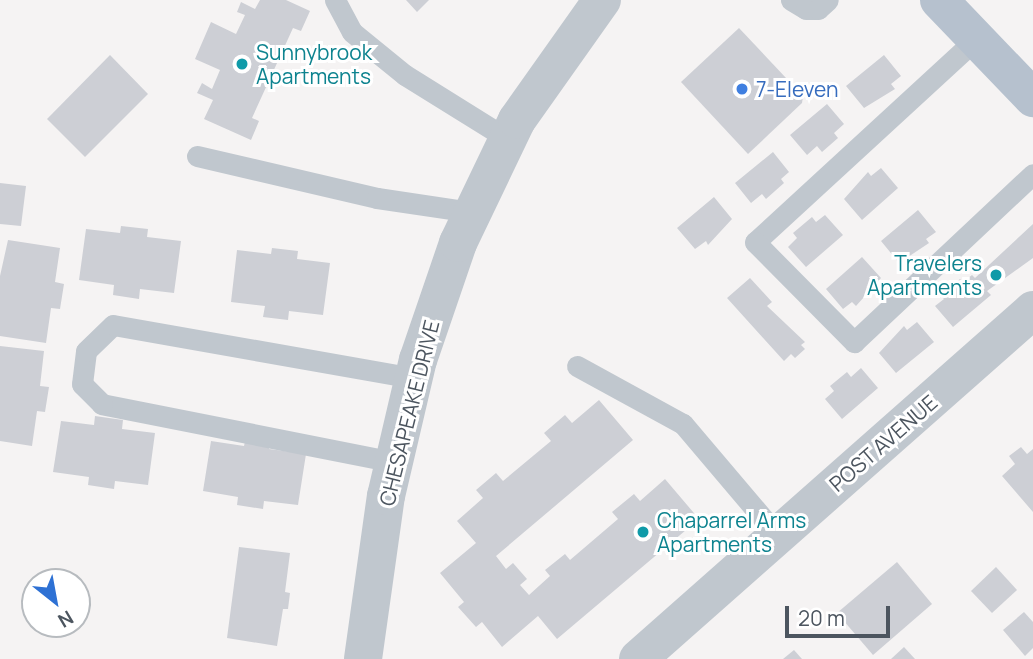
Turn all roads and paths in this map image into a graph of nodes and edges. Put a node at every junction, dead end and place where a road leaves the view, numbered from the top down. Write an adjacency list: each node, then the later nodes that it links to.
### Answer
1 (335, 0): 8 (lane)
2 (602, 0): 8 (street, CHESAPEAKE DRIVE)
3 (790, 0): 4 (lane)
4 (828, 0)
5 (939, 0): 6 (main road)
6 (976, 39): 7 (main road); 10 (lane)
7 (1033, 98)
8 (508, 139): 11 (street, CHESAPEAKE DRIVE)
9 (197, 156): 11 (lane)
10 (1033, 174)
11 (472, 212): 14 (street, CHESAPEAKE DRIVE)
12 (1033, 310): 16 (street, POST AVENUE)
13 (577, 366): 16 (lane)
14 (414, 378): 15 (street, CHESAPEAKE DRIVE); 15 (lane)
15 (394, 462): 17 (street, CHESAPEAKE DRIVE)
16 (778, 536): 18 (street, POST AVENUE)
17 (363, 659)
18 (638, 659)

